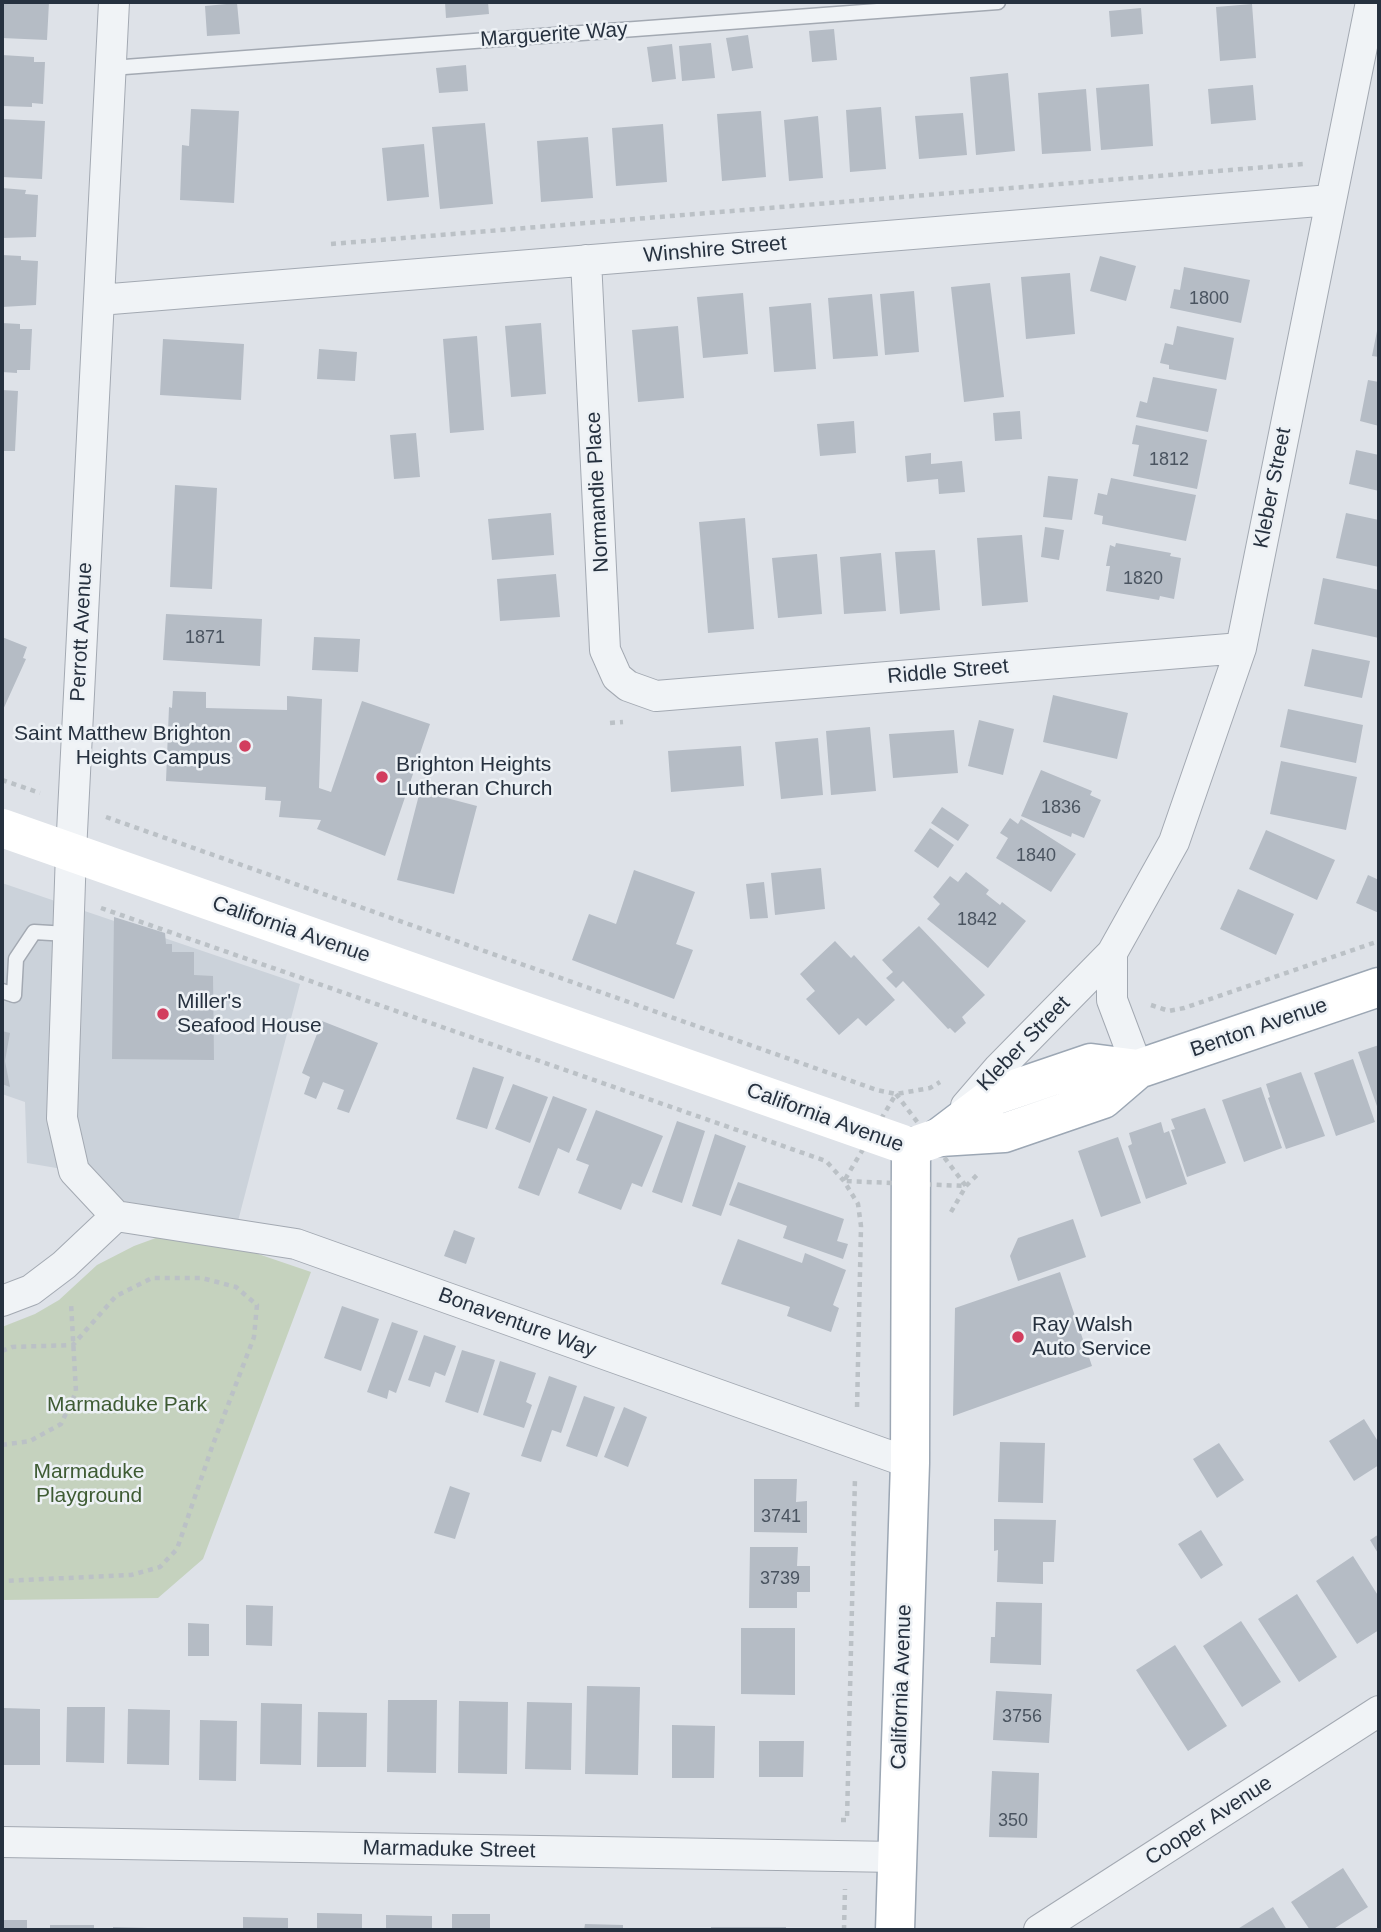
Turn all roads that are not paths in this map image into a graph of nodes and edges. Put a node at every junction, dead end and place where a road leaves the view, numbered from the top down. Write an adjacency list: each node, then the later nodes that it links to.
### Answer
1 (114, 2): 4 (street, Perrott Avenue)
2 (998, 2): 4 (lane, Marguerite Way)
3 (1371, 2): 5 (street, Kleber Street)
4 (111, 68): 7 (street, Perrott Avenue)
5 (1331, 200): 6 (street, Winshire Street); 8 (street, Kleber Street)
6 (586, 260): 7 (street, Winshire Street); 9 (street, Normandie Place)
7 (99, 300): 11 (street, Perrott Avenue)
8 (1241, 648): 9 (street, Riddle Street); 13 (street, Kleber Street)
9 (656, 696)
10 (2, 828): 11 (main road, California Avenue)
11 (71, 852): 12 (street, Perrott Avenue); 17 (main road, California Avenue)
12 (68, 934): 15 (lane); 18 (street, Perrott Avenue)
13 (1112, 953): 16 (street, Kleber Street); 17 (street, Kleber Street)
14 (1379, 987): 16 (main road, Benton Avenue)
15 (2, 991)
16 (1138, 1069): 17 (main road, Benton Avenue)
17 (925, 1142): 20 (main road, California Avenue)
18 (116, 1216): 19 (street); 20 (street, Bonaventure Way)
19 (2, 1301)
20 (909, 1463): 23 (main road, California Avenue)
21 (1379, 1711): 25 (street, Cooper Avenue)
22 (2, 1842): 23 (street, Marmaduke Street)
23 (897, 1857): 24 (main road, California Avenue)
24 (895, 1930)
25 (1039, 1930)

